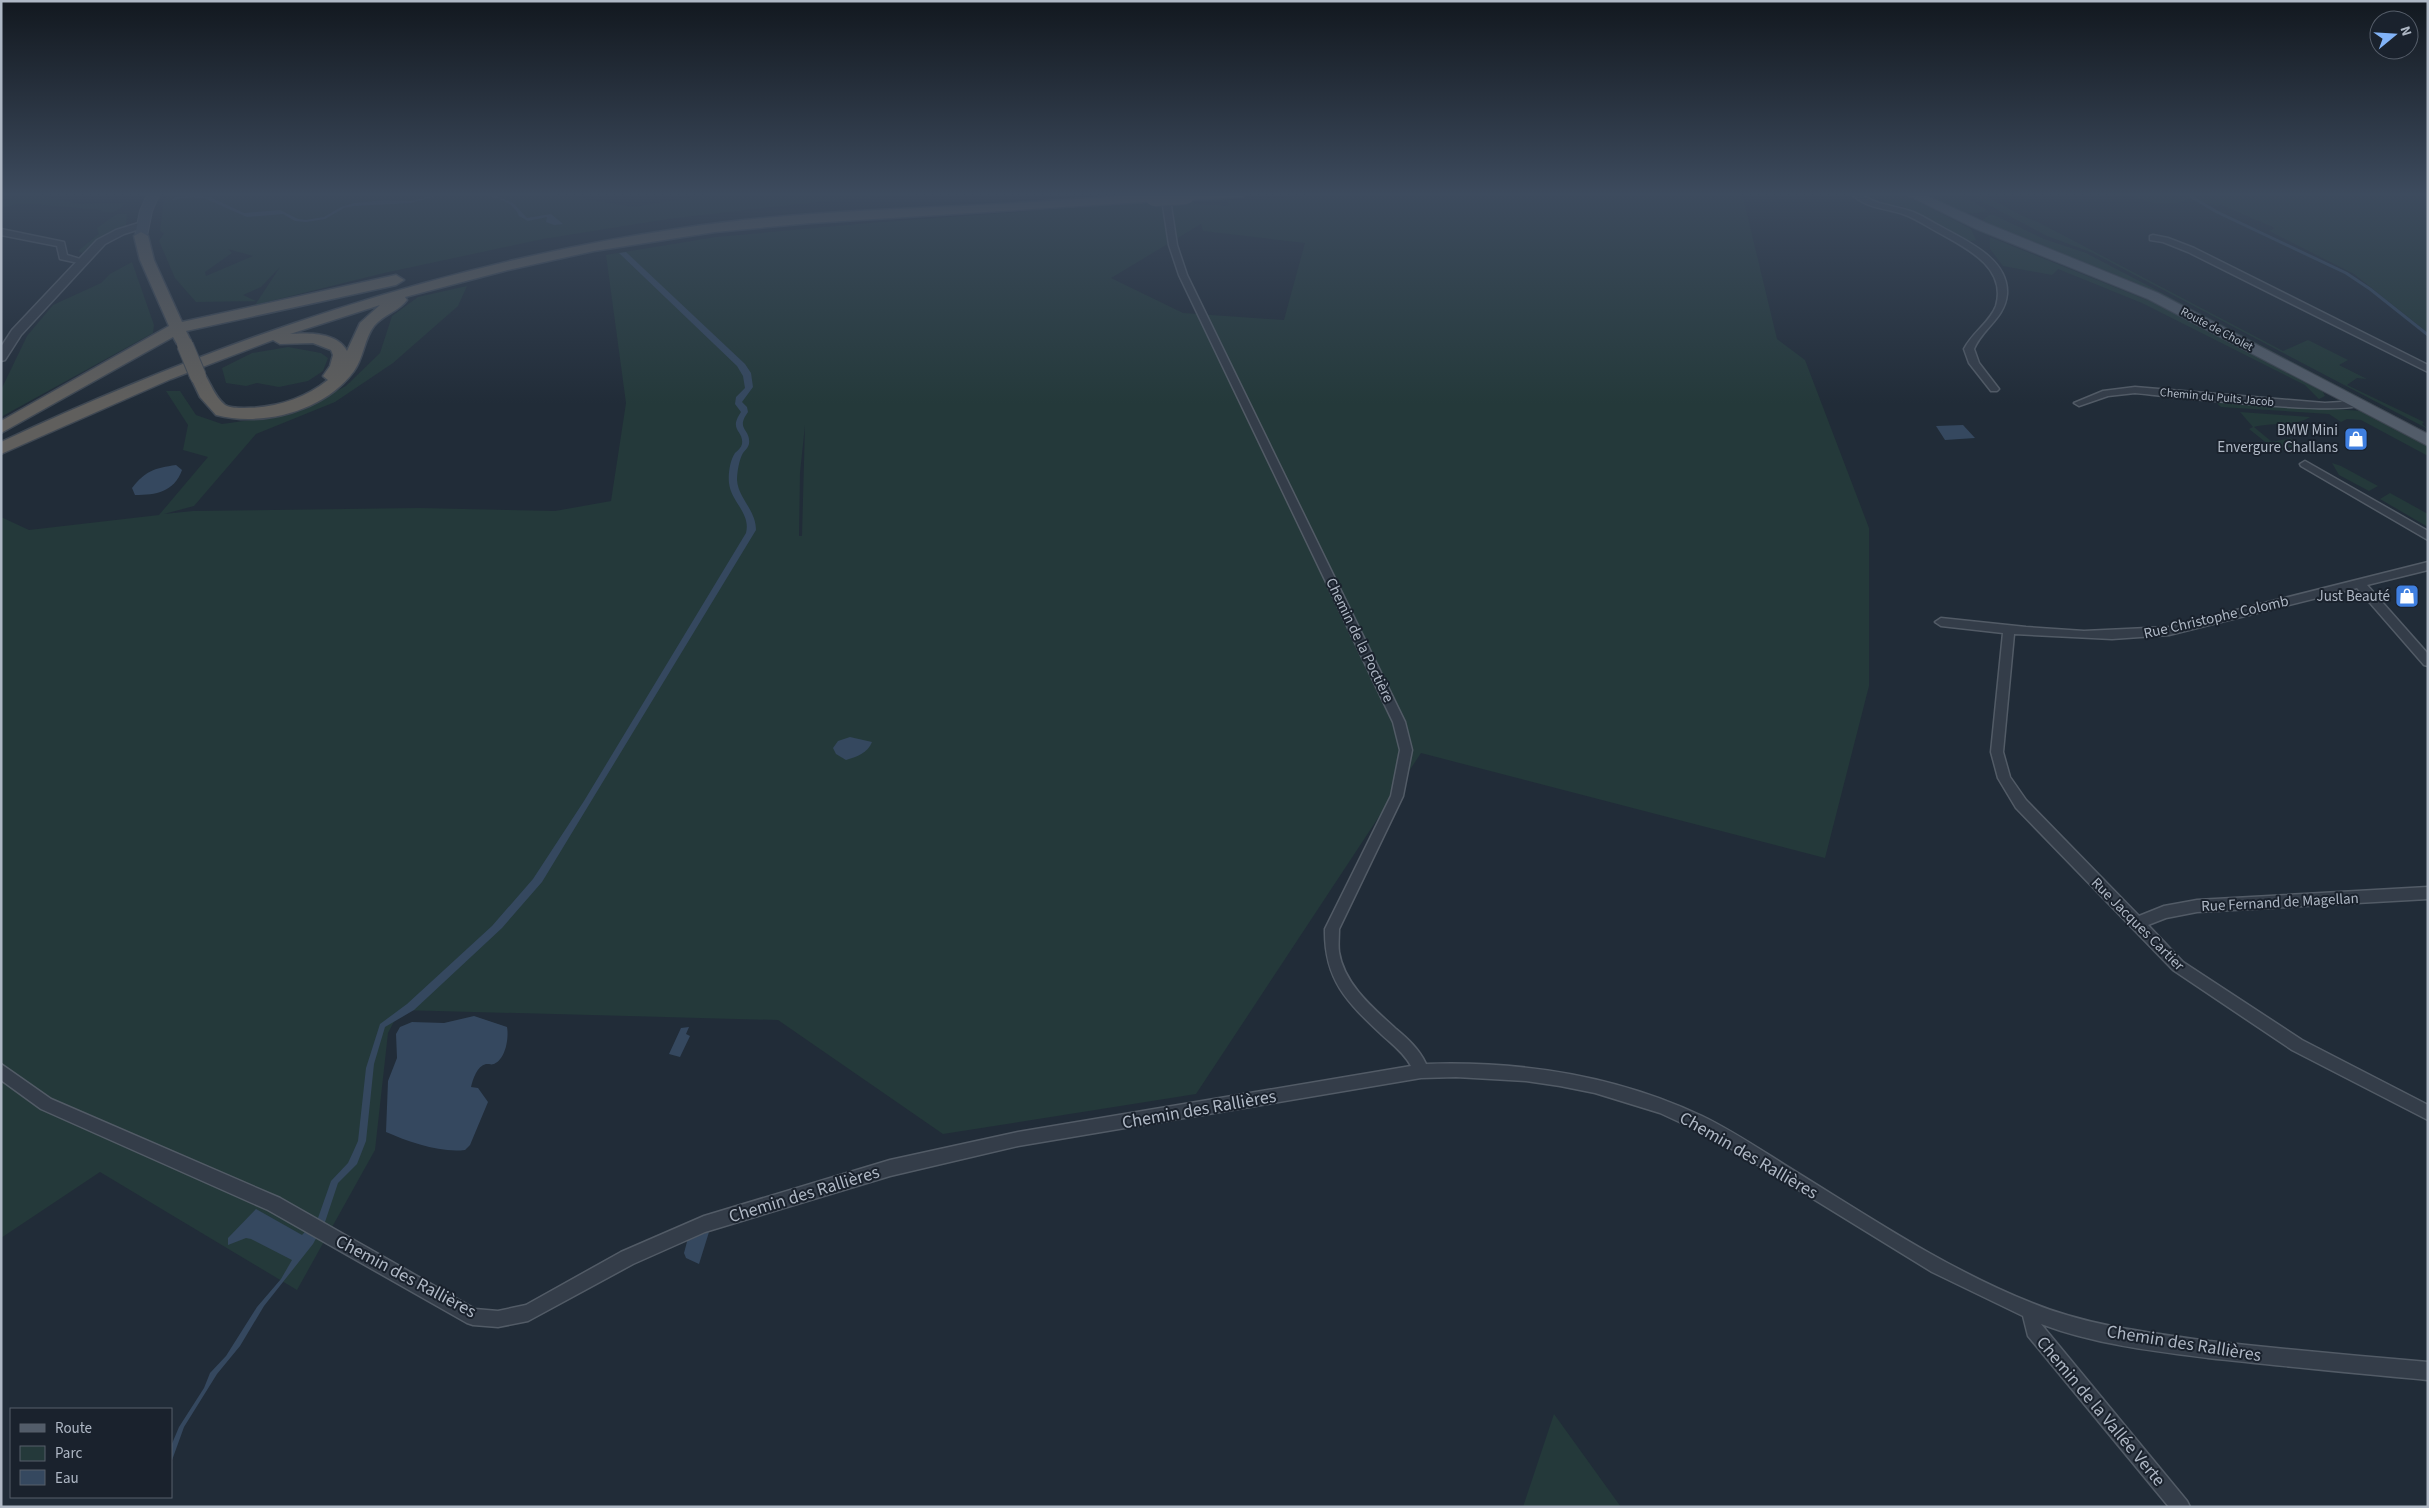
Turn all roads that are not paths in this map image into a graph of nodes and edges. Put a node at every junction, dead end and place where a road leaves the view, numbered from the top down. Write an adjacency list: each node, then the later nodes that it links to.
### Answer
1 (81, 263): 12 (street)
2 (148, 263): 11 (highway)
3 (479, 263): 10 (highway)
4 (514, 263): 9 (highway)
5 (1179, 263): 33 (street, Chemin de la Poctière)
6 (1990, 263): 15 (street)
7 (2073, 263): 18 (main road, Route de Cholet)
8 (2218, 263): 14 (street)
9 (501, 266): 13 (highway); 16 (highway)
10 (454, 269): 11 (highway); 20 (highway)
11 (177, 328): 16 (highway, bridge); 19 (highway)
12 (1, 357)
13 (179, 369): 16 (highway); 22 (highway)
14 (2428, 369)
15 (1994, 389)
16 (208, 397)
17 (2079, 403): 18 (street, Chemin du Puits Jacob)
18 (2357, 404): 21 (main road, Route de Cholet)
19 (1, 428)
20 (1, 438)
21 (2428, 442)
22 (1, 449)
23 (2305, 464): 24 (street)
24 (2428, 536)
25 (2428, 566): 26 (street, Rue Christophe Colomb)
26 (2360, 584): 28 (street, Rue Christophe Colomb); 29 (street)
27 (1941, 622): 28 (street, Rue Christophe Colomb)
28 (2009, 630): 31 (street, Rue Jacques Cartier)
29 (2428, 662)
30 (2428, 893): 31 (street, Rue Fernand de Magellan)
31 (2136, 924): 34 (street, Rue Jacques Cartier)
32 (1, 1071): 33 (street, Chemin des Rallières)
33 (1422, 1071): 35 (street, Chemin des Rallières)
34 (2428, 1113)
35 (2030, 1311): 36 (street, Chemin des Rallières); 37 (street, Chemin de la Vallée Verte)
36 (2428, 1371)
37 (2180, 1507)

